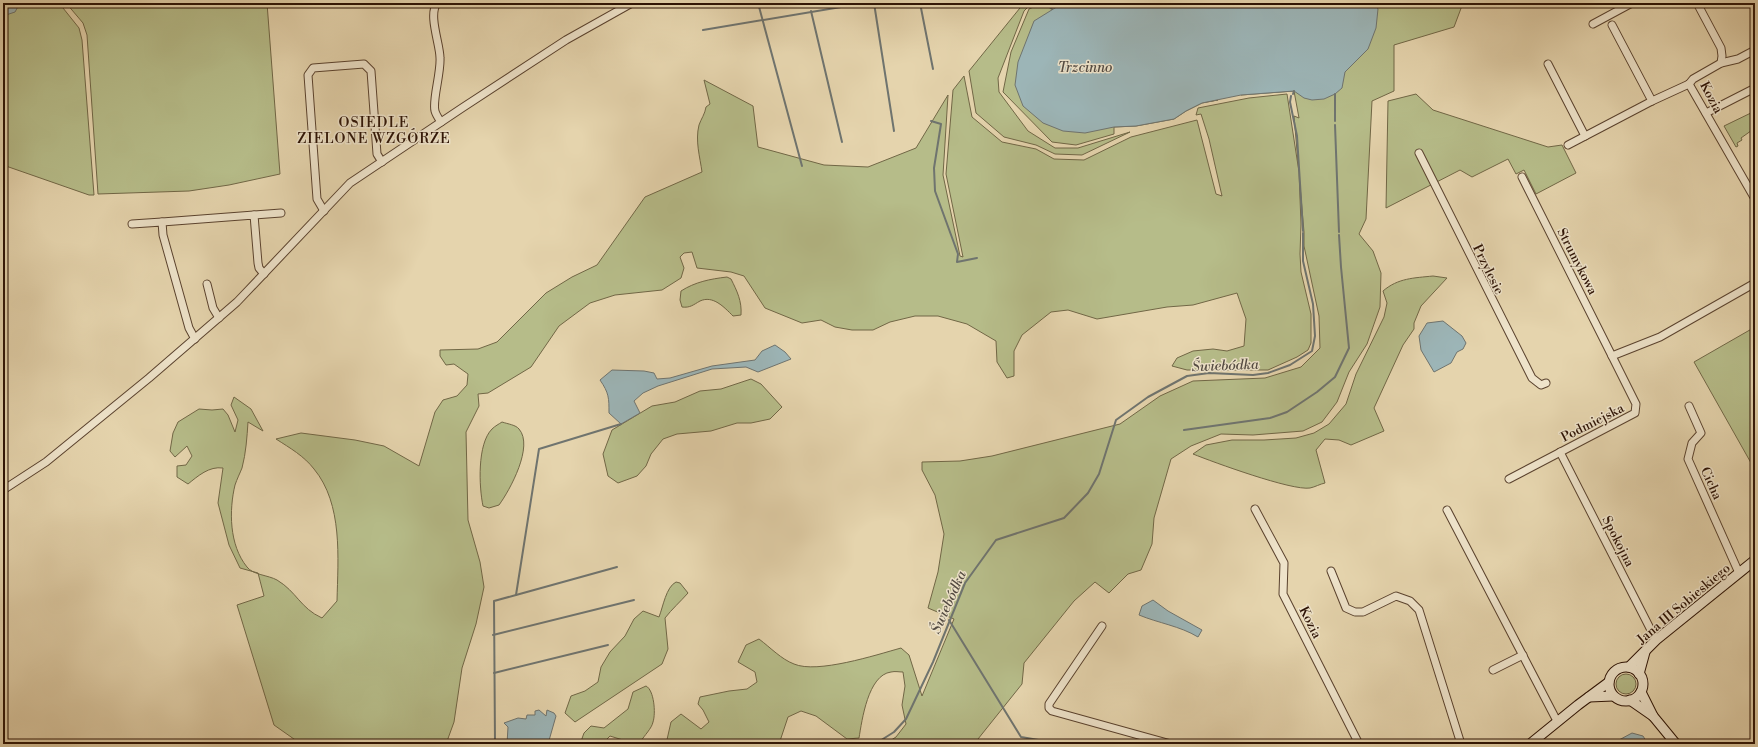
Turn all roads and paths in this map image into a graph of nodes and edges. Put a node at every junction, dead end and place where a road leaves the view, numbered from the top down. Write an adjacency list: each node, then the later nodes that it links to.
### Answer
1 (437, 3): 16 (street)
2 (631, 3): 16 (street)
3 (1614, 3): 6 (street)
4 (1632, 3): 6 (street)
5 (1698, 3): 10 (street, Kozia)
6 (1618, 11): 7 (street)
7 (1593, 24)
8 (1612, 25): 14 (street)
9 (1755, 50): 10 (street, Kozia)
10 (1720, 63): 12 (street, Kozia)
11 (1548, 64): 17 (street)
12 (1689, 84): 14 (street); 15 (street, Kozia)
13 (1755, 88): 15 (street)
14 (1652, 101): 17 (street)
15 (1706, 113): 22 (street, Kozia)
16 (441, 122): 20 (street)
17 (1585, 136): 18 (street)
18 (1568, 145)
19 (1419, 153): 34 (street, Przylesie)
20 (382, 162): 23 (street); 23 (street)
21 (1522, 177): 33 (street, Strumykowa)
22 (1755, 199)
23 (324, 211): 28 (street)
24 (281, 213): 25 (street)
25 (254, 215): 26 (street); 28 (street)
26 (162, 222): 27 (street); 32 (street)
27 (132, 224)
28 (264, 274): 31 (street)
29 (1755, 283): 33 (street)
30 (206, 284): 31 (street)
31 (219, 318): 32 (street)
32 (195, 339): 38 (street)
33 (1612, 356): 36 (street, Podmiejska)
34 (1546, 383)
35 (1689, 406): 43 (street, Cicha)
36 (1560, 452): 37 (street, Podmiejska); 45 (street, Spokojna)
37 (1509, 479)
38 (3, 490)
39 (1255, 509): 59 (street, Kozia)
40 (1447, 510): 47 (street)
41 (1755, 560): 43 (street, Jana III Sobieskiego)
42 (1331, 571): 60 (street)
43 (1739, 573): 45 (street, Jana III Sobieskiego)
44 (1102, 626): 58 (street)
45 (1656, 640): 46 (street, Jana III Sobieskiego)
46 (1645, 652): 48 (street, Jana III Sobieskiego); 50 (street)
47 (1523, 655): 49 (street); 57 (street)
48 (1628, 667): 50 (street); 51 (street)
49 (1493, 670)
50 (1639, 674): 52 (street)
51 (1609, 682): 53 (street); 54 (street)
52 (1641, 692): 55 (street); 56 (street)
53 (1613, 696): 54 (street); 55 (street)
54 (1589, 697): 57 (street)
55 (1630, 700): 56 (street)
56 (1653, 716): 62 (street)
57 (1558, 721): 61 (street)
58 (1171, 744)
59 (1359, 744)
60 (1461, 744)
61 (1530, 744)
62 (1676, 744)

